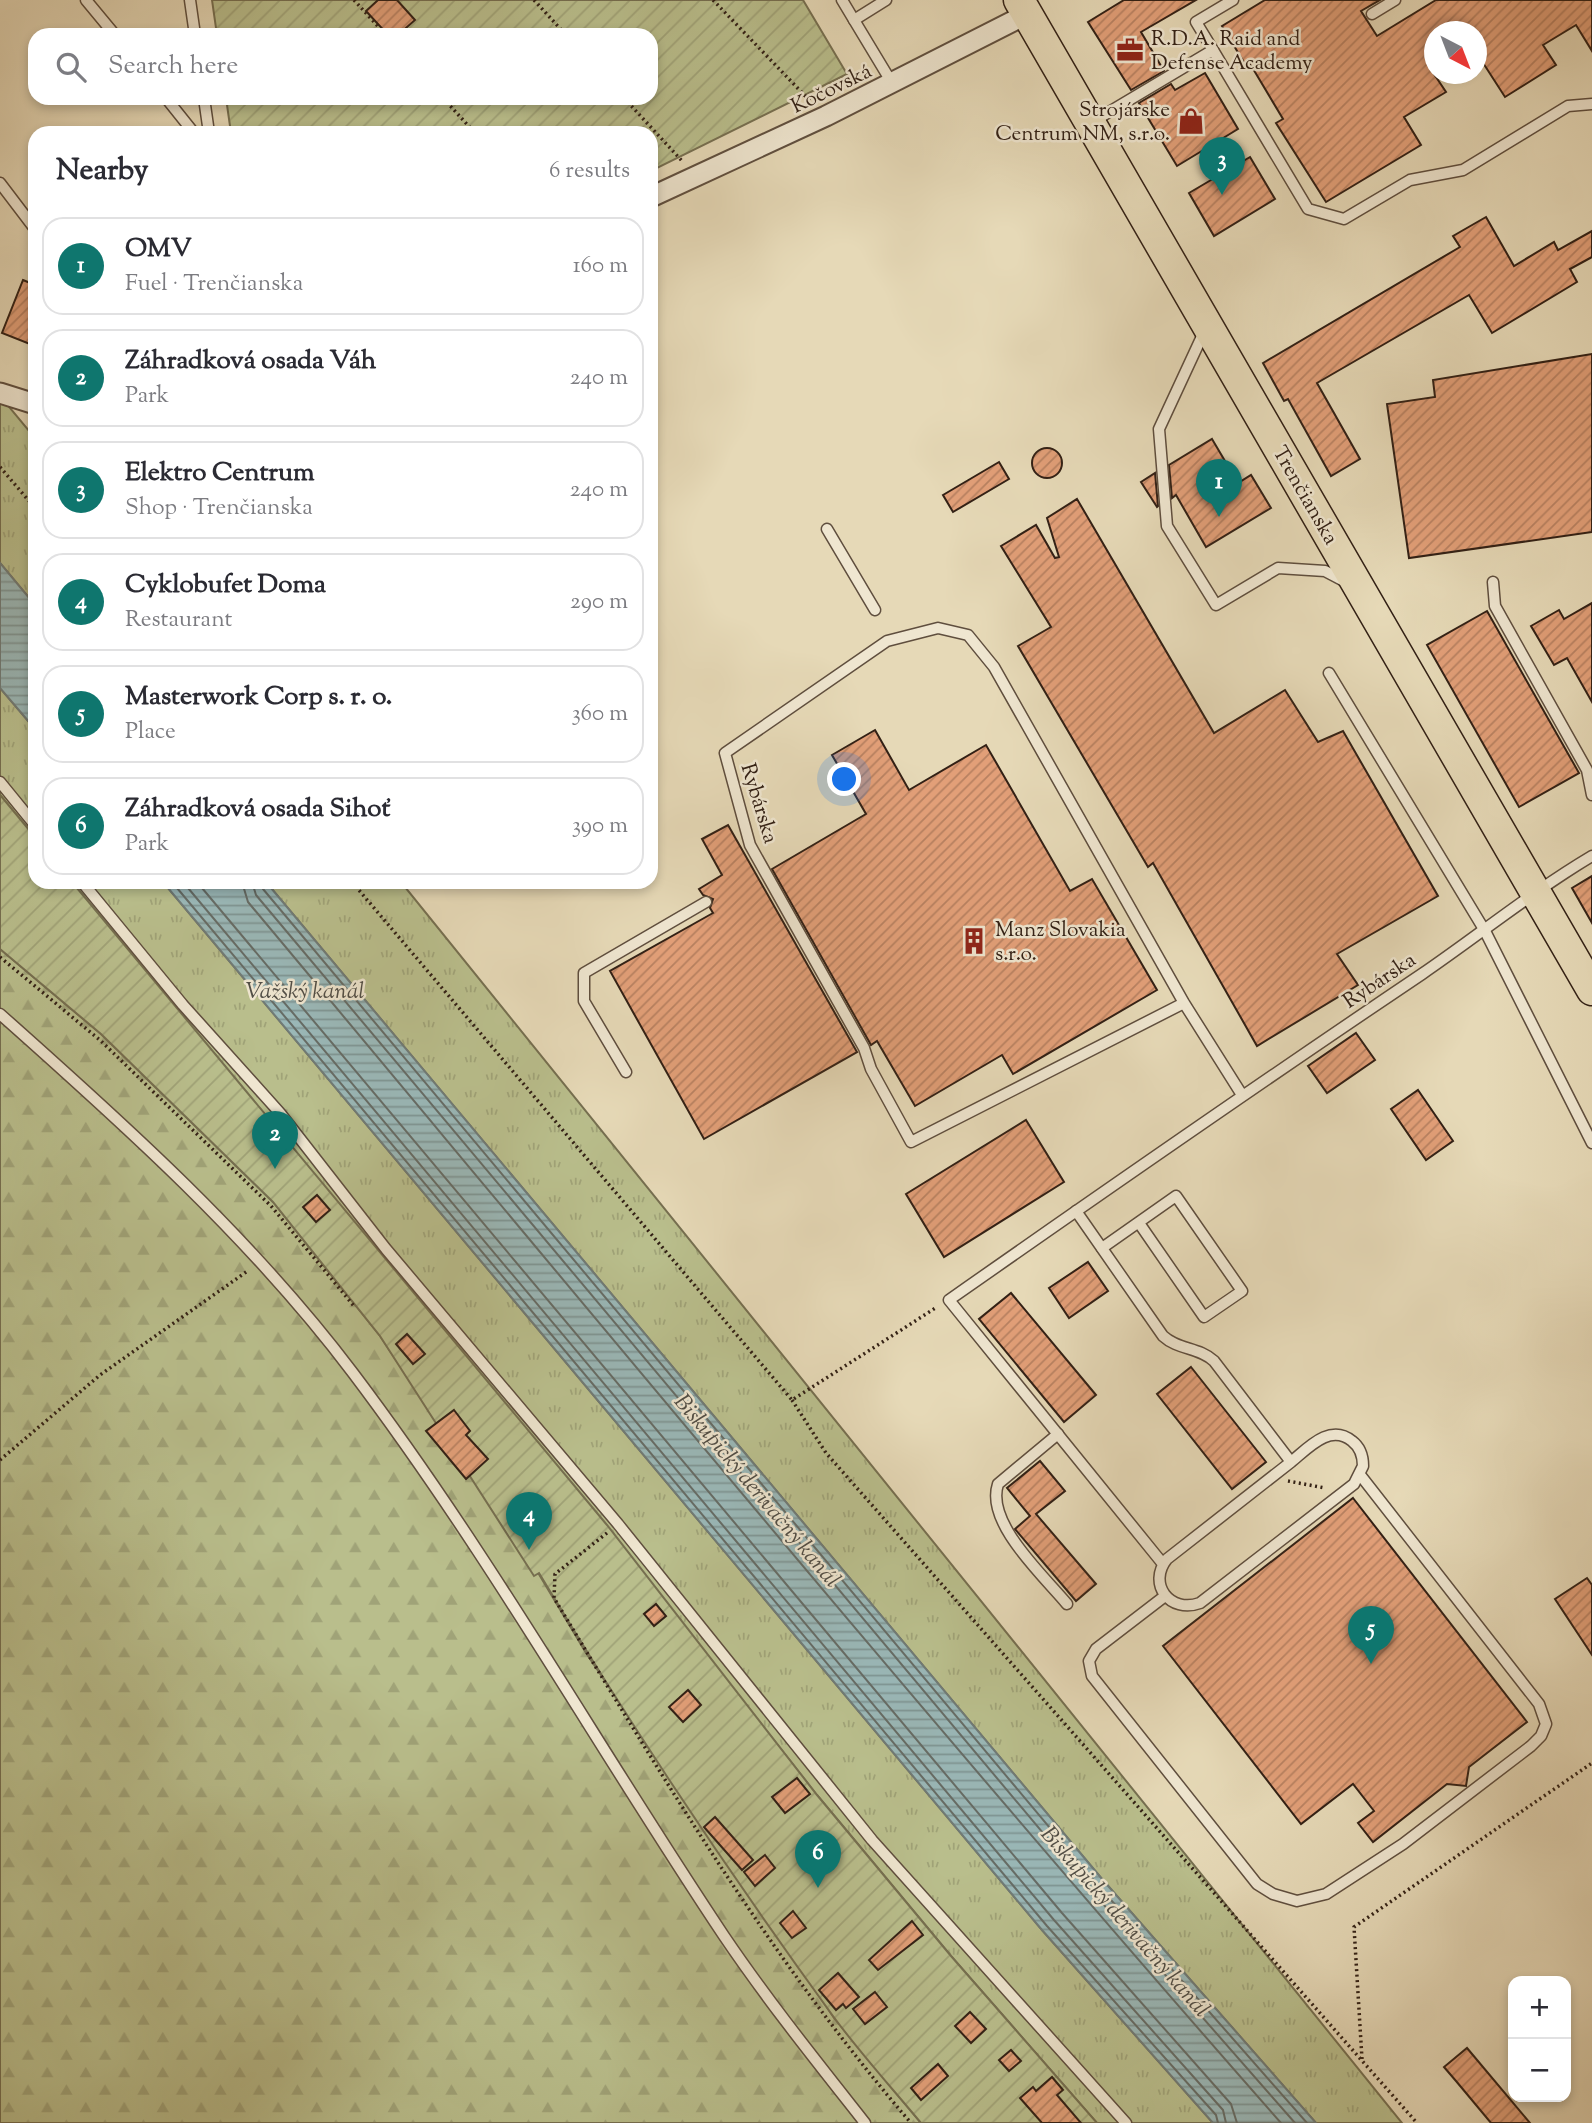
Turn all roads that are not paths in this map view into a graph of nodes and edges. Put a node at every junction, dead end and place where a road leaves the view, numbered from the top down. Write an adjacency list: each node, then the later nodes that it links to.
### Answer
1 (86, 0): 10 (lane)
2 (190, 0): 11 (lane)
3 (842, 0): 9 (lane)
4 (886, 0): 9 (lane)
5 (1233, 0): 12 (lane)
6 (1395, 0): 8 (lane)
7 (1023, 7): 13 (street, Kočovská); 17 (main road, Trenčianska)
8 (1372, 14)
9 (854, 20): 13 (lane)
10 (109, 28)
11 (194, 28)
12 (1213, 50): 14 (lane); 17 (lane)
13 (892, 83): 21 (street, Kočovská)
14 (1592, 104)
15 (172, 105): 18 (lane)
16 (205, 105): 19 (lane)
17 (1090, 122): 23 (main road, Trenčianska)
18 (188, 126)
19 (208, 126)
20 (0, 183): 22 (lane)
21 (658, 194)
22 (28, 220)
23 (1208, 325): 28 (main road, Trenčianska); 28 (lane)
24 (0, 393): 25 (street)
25 (28, 402)
26 (827, 529): 29 (lane)
27 (1493, 582): 32 (lane)
28 (1360, 589): 36 (main road, Trenčianska)
29 (875, 610)
30 (1329, 673): 38 (lane)
31 (0, 782): 33 (lane)
32 (1592, 795)
33 (28, 816)
34 (1592, 856): 36 (lane, Rybárska)
35 (88, 889): 55 (lane)
36 (1536, 892): 38 (lane, Rybárska); 39 (main road, Trenčianska)
37 (706, 902): 42 (lane)
38 (1485, 931): 43 (lane, Rybárska); 44 (lane)
39 (1588, 975)
40 (1184, 1003): 40 (lane, Rybárska); 43 (lane, Rybárska)
41 (0, 1014): 54 (lane)
42 (626, 1072)
43 (1242, 1095): 45 (lane, Rybárska)
44 (1592, 1143)
45 (1076, 1211): 47 (lane); 48 (lane, Rybárska)
46 (1139, 1223): 46 (lane); 47 (lane)
47 (1102, 1248): 49 (lane)
48 (1058, 1434): 51 (lane); 53 (lane)
49 (1291, 1462): 50 (lane); 51 (lane)
50 (1361, 1476): 52 (lane); 52 (lane)
51 (1163, 1564): 52 (lane)
52 (1165, 1596)
53 (1067, 1604)
54 (865, 2123)
55 (1126, 2123)

